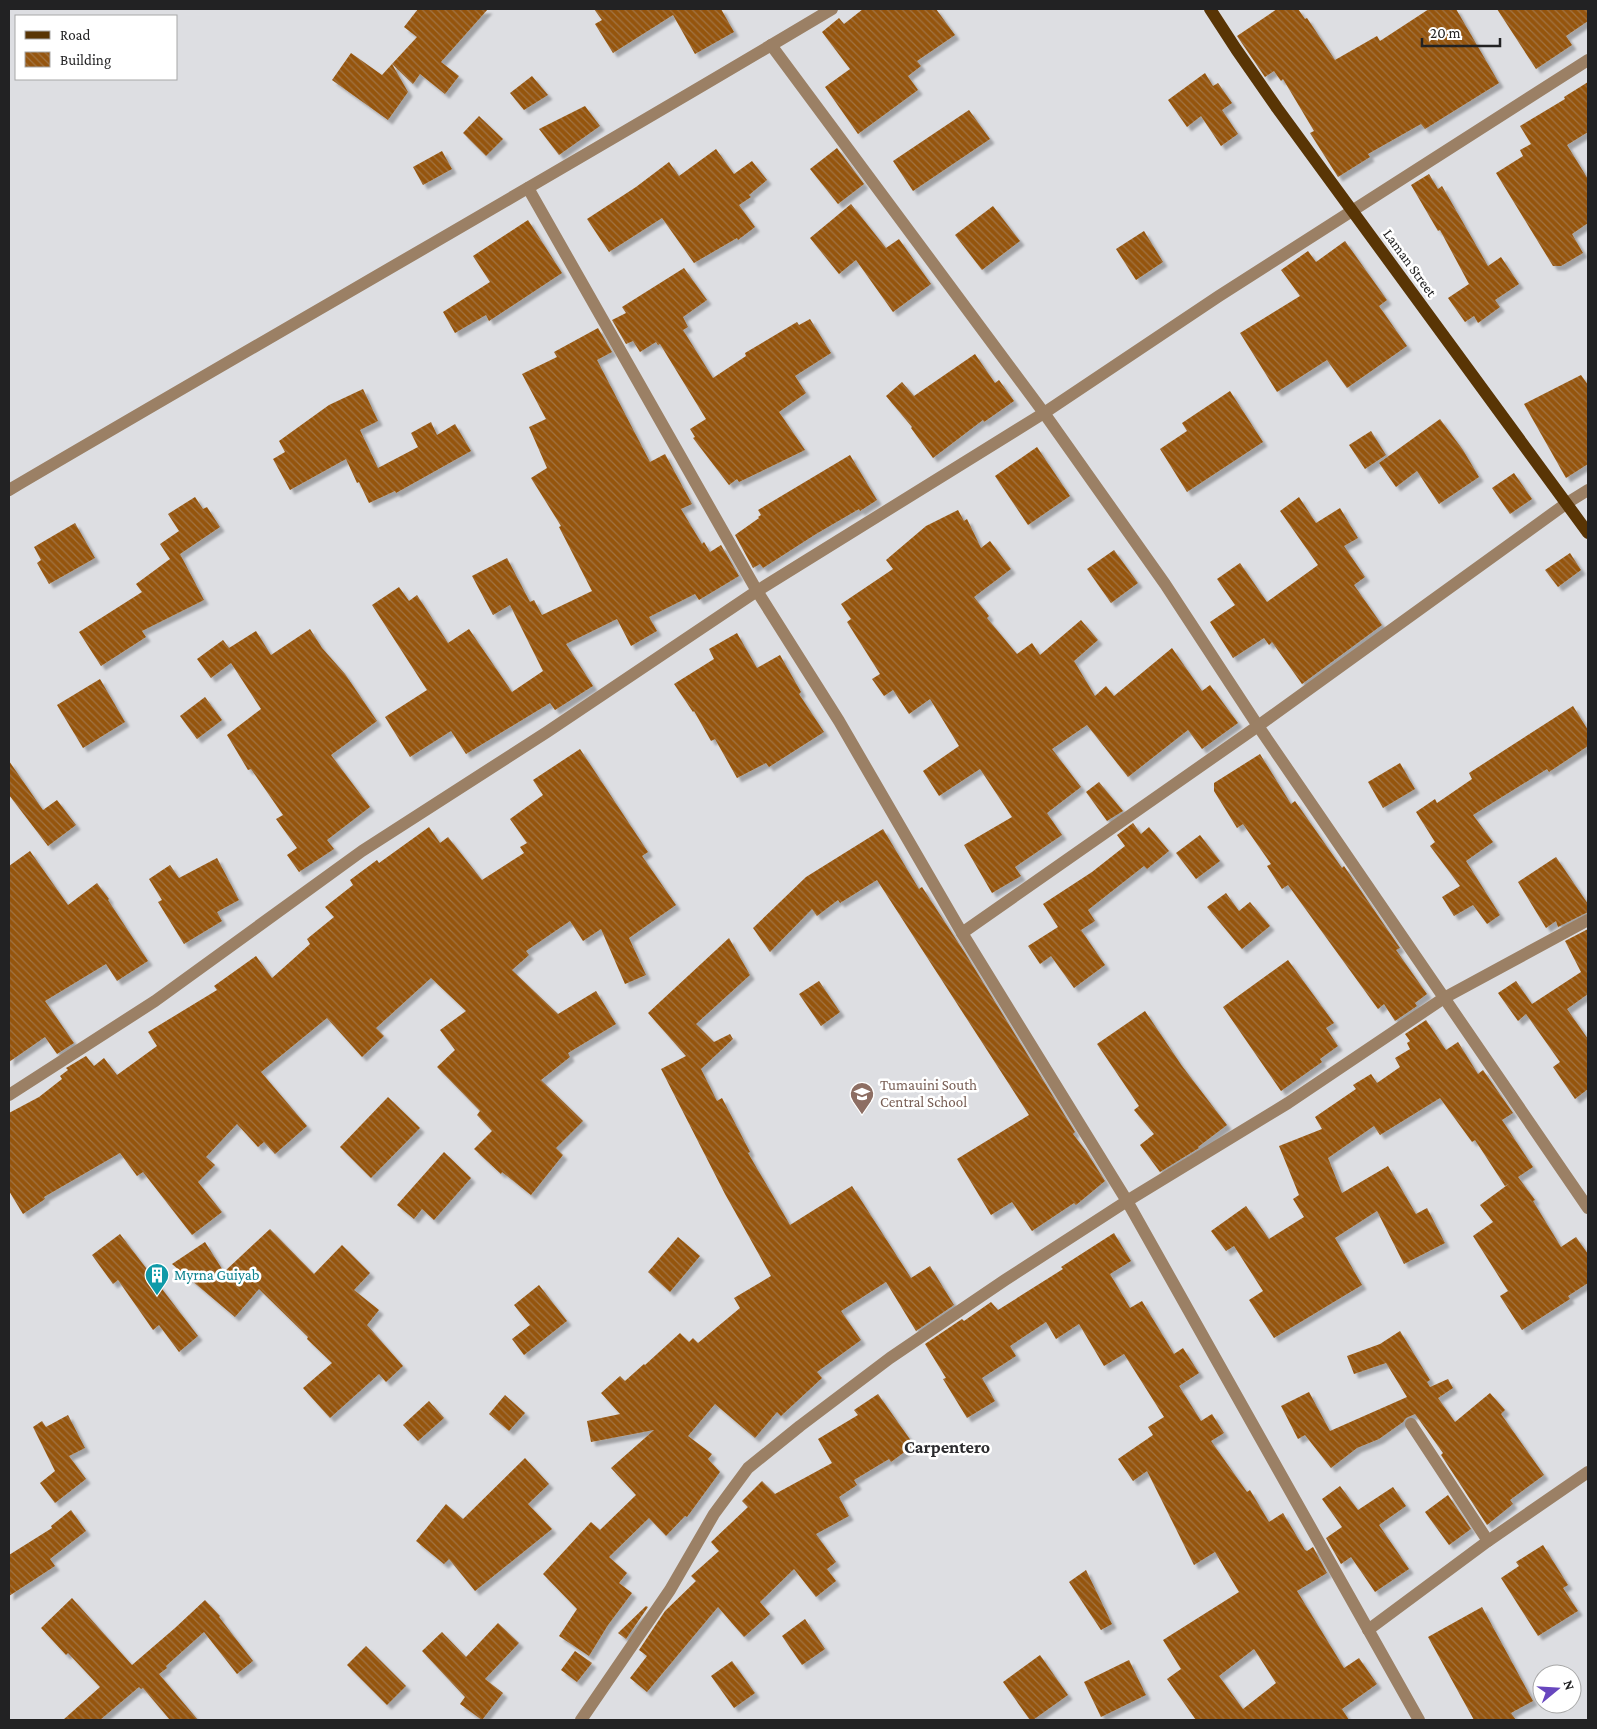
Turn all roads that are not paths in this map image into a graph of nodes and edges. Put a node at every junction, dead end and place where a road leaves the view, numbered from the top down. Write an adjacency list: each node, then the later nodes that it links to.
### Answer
1 (832, 9): 3 (street)
2 (1210, 9): 6 (main road, Laman Street)
3 (771, 46): 5 (street); 7 (street)
4 (1588, 60): 6 (street)
5 (528, 188): 8 (street); 12 (street)
6 (1352, 211): 7 (street); 10 (main road, Laman Street)
7 (1044, 413): 12 (street); 13 (street)
8 (9, 490)
9 (1588, 490): 10 (street)
10 (1567, 503): 11 (main road, Laman Street); 13 (street)
11 (1588, 533)
12 (757, 592): 15 (street); 17 (street)
13 (1258, 726): 15 (street); 16 (street)
14 (1588, 920): 16 (street)
15 (962, 933): 18 (street)
16 (1444, 998): 18 (street); 19 (street)
17 (9, 1095)
18 (1127, 1200): 23 (street); 24 (street)
19 (1588, 1208)
20 (1411, 1424): 22 (street)
21 (1588, 1472): 22 (street)
22 (1488, 1542): 23 (street)
23 (1368, 1630): 25 (street)
24 (581, 1720)
25 (1419, 1720)

